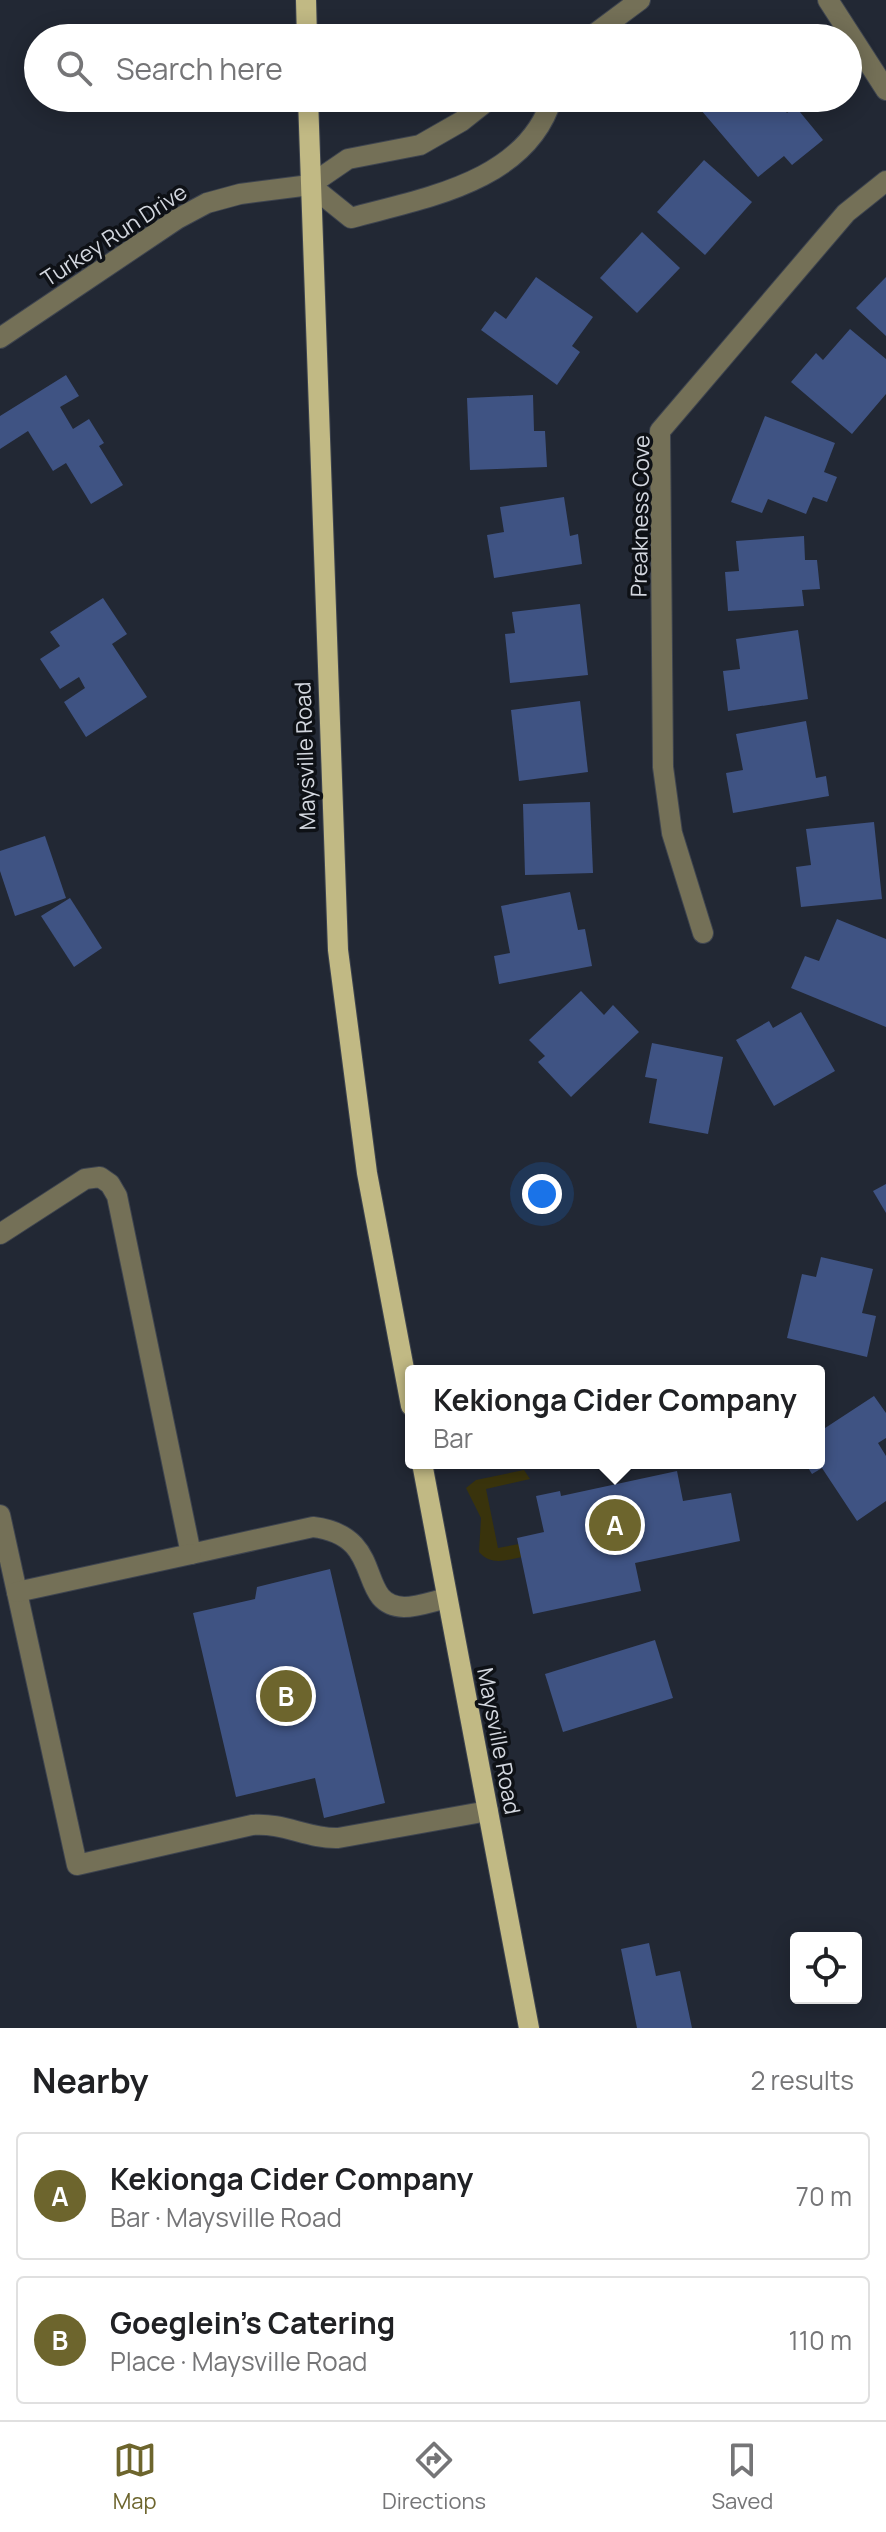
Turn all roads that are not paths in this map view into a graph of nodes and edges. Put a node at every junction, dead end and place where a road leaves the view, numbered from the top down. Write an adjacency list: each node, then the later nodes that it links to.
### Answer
1 (306, 0): 4 (main road)
2 (640, 0): 5 (street)
3 (828, 0): 6 (street)
4 (307, 24)
5 (608, 24)
6 (843, 24)
7 (862, 53): 8 (street)
8 (886, 90)
9 (308, 112): 13 (main road, Maysville Road)
10 (473, 112): 13 (street)
11 (546, 112): 13 (street)
12 (886, 181): 15 (street, Preakness Cove)
13 (310, 185): 14 (street, Turkey Run Drive); 17 (main road, Maysville Road)
14 (0, 338)
15 (703, 933)
16 (0, 1234): 20 (street)
17 (405, 1374)
18 (423, 1469): 22 (main road, Maysville Road)
19 (0, 1515): 21 (street)
20 (191, 1554): 21 (street); 22 (street)
21 (17, 1592): 23 (street)
22 (447, 1598): 23 (main road, Maysville Road)
23 (488, 1811): 24 (main road, Maysville Road)
24 (529, 2028)

